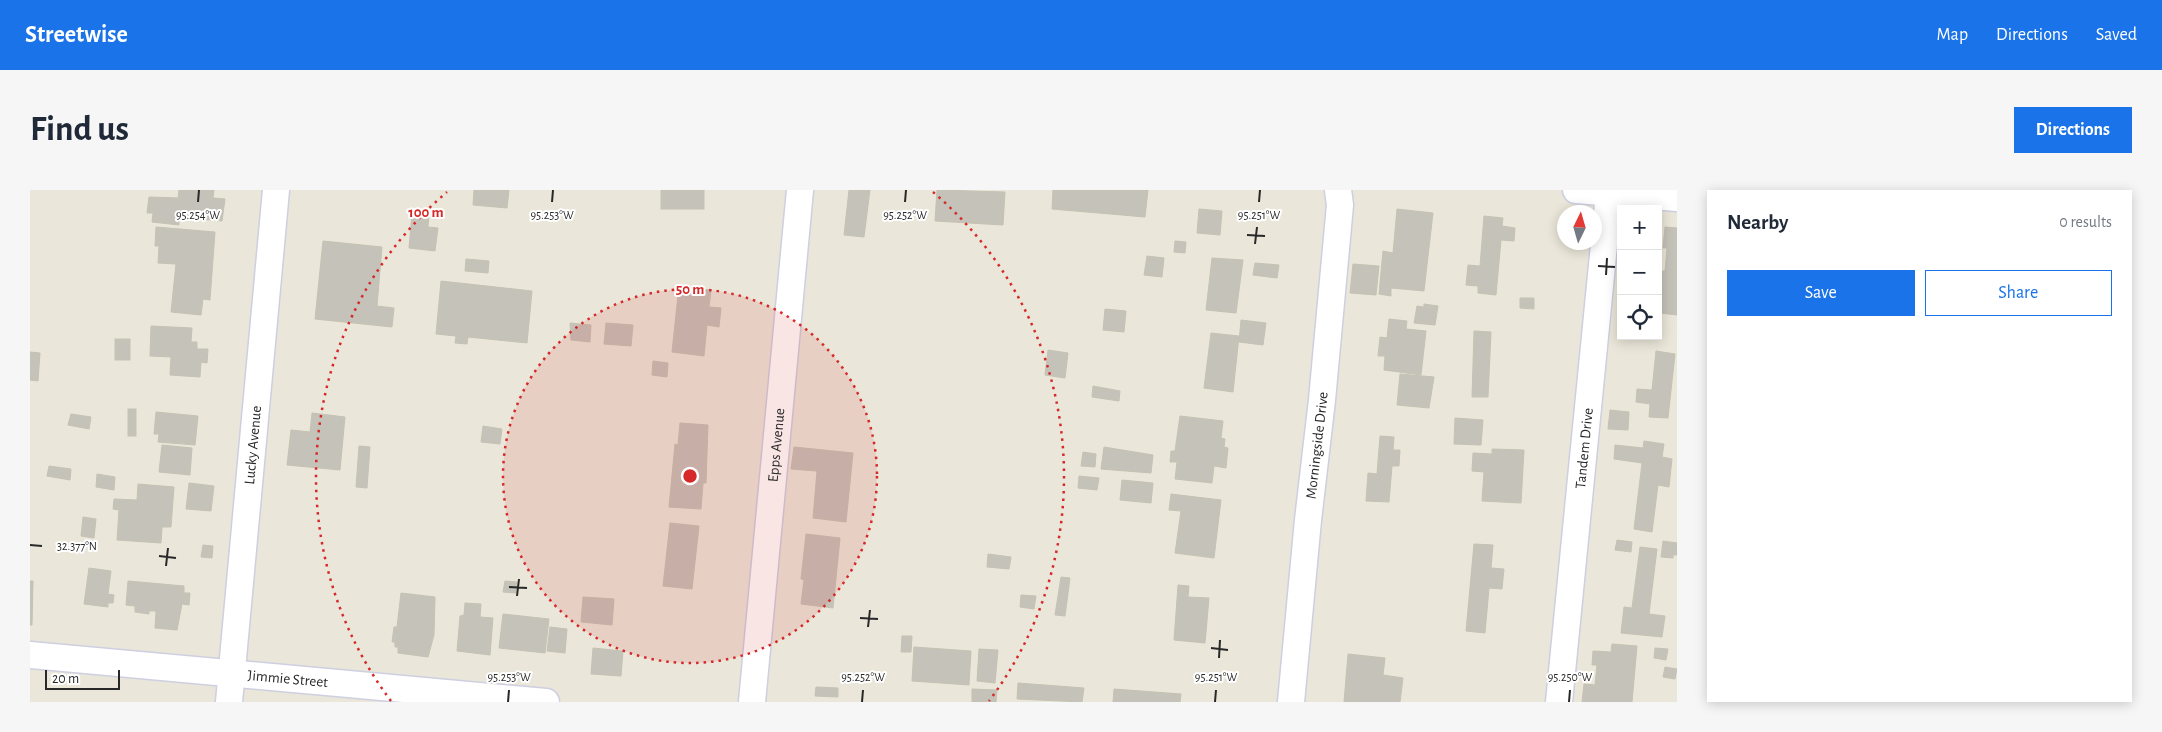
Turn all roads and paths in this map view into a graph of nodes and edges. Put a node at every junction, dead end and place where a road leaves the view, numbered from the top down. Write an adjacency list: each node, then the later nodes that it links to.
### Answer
1 (276, 190): 8 (street, Lucky Avenue)
2 (800, 190): 11 (street, Epps Avenue)
3 (1338, 190): 12 (street, Morningside Drive)
4 (1576, 190): 5 (street)
5 (1609, 194): 6 (street); 13 (street, Tandem Drive)
6 (1677, 198)
7 (30, 655): 8 (street, Jimmie Street)
8 (232, 673): 9 (street, Lucky Avenue); 10 (street, Jimmie Street)
9 (229, 702)
10 (546, 702)
11 (752, 702)
12 (1291, 702)
13 (1559, 702)

